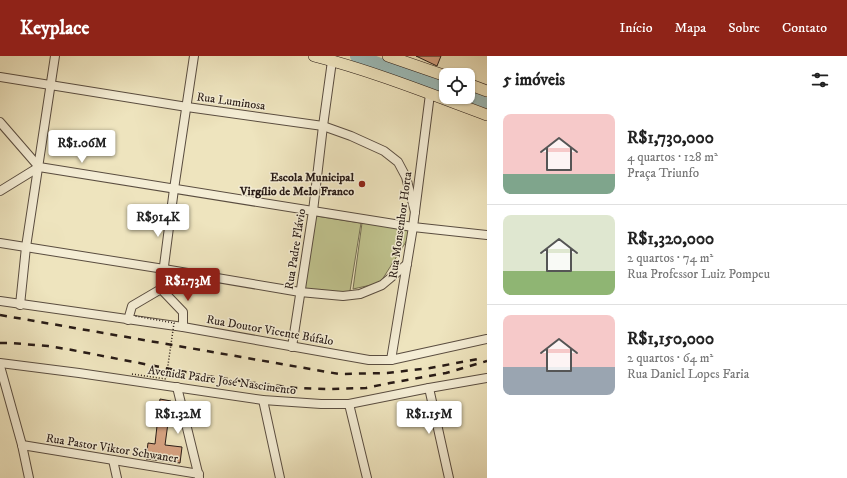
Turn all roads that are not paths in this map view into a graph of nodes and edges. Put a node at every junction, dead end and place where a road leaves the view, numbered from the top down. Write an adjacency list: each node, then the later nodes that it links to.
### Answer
1 (55, 56): 8 (street)
2 (194, 56): 12 (street)
3 (314, 56): 5 (main road)
4 (388, 56): 6 (main road)
5 (332, 61): 11 (main road); 15 (street, Rua Padre Flávio)
6 (439, 74)
7 (0, 76): 8 (street, Rua Luminosa)
8 (51, 86): 12 (street, Rua Luminosa); 16 (street)
9 (475, 87): 10 (main road)
10 (487, 91)
11 (430, 94): 13 (main road); 20 (street, Rua Monsenhor Horta)
12 (187, 107): 15 (street, Rua Luminosa); 17 (street)
13 (487, 115)
14 (0, 122): 16 (street)
15 (323, 126): 19 (street, Rua Padre Flávio); 20 (street, Rua Luminosa)
16 (39, 168): 17 (street); 18 (street); 24 (street)
17 (174, 189): 19 (street); 26 (street)
18 (0, 191)
19 (313, 212): 21 (street); 28 (street, Rua Padre Flávio)
20 (415, 212): 21 (street, Rua Monsenhor Horta)
21 (413, 227): 22 (street); 25 (street, Rua Monsenhor Horta)
22 (487, 235)
23 (0, 243): 24 (street)
24 (26, 247): 26 (street); 30 (street)
25 (407, 264): 28 (street); 35 (street, Rua Monsenhor Horta)
26 (164, 269): 27 (street); 28 (street)
27 (161, 289): 31 (street); 32 (street)
28 (300, 292): 34 (street, Rua Padre Flávio)
29 (0, 301): 30 (street, Rua Doutor Vicente Búfalo)
30 (20, 305): 31 (street, Rua Doutor Vicente Búfalo)
31 (132, 318): 32 (street, Rua Doutor Vicente Búfalo)
32 (183, 327): 34 (street, Rua Doutor Vicente Búfalo)
33 (487, 339): 35 (street, Rua Doutor Vicente Búfalo)
34 (292, 346): 35 (street, Rua Doutor Vicente Búfalo)
35 (391, 360)
36 (0, 364): 38 (street, Avenida Padre José Nascimento); 42 (street)
37 (487, 378): 39 (street, Avenida Padre José Nascimento)
38 (177, 387): 40 (street, Avenida Padre José Nascimento); 44 (street)
39 (429, 388): 41 (street, Avenida Padre José Nascimento); 49 (street)
40 (263, 400): 41 (street, Avenida Padre José Nascimento); 47 (street)
41 (349, 404): 48 (street)
42 (22, 445): 43 (street, Rua Pastor Viktor Schwaner); 45 (street)
43 (113, 460): 44 (street, Rua Pastor Viktor Schwaner); 46 (street)
44 (199, 476)
45 (29, 478)
46 (117, 478)
47 (280, 478)
48 (366, 478)
49 (449, 478)

